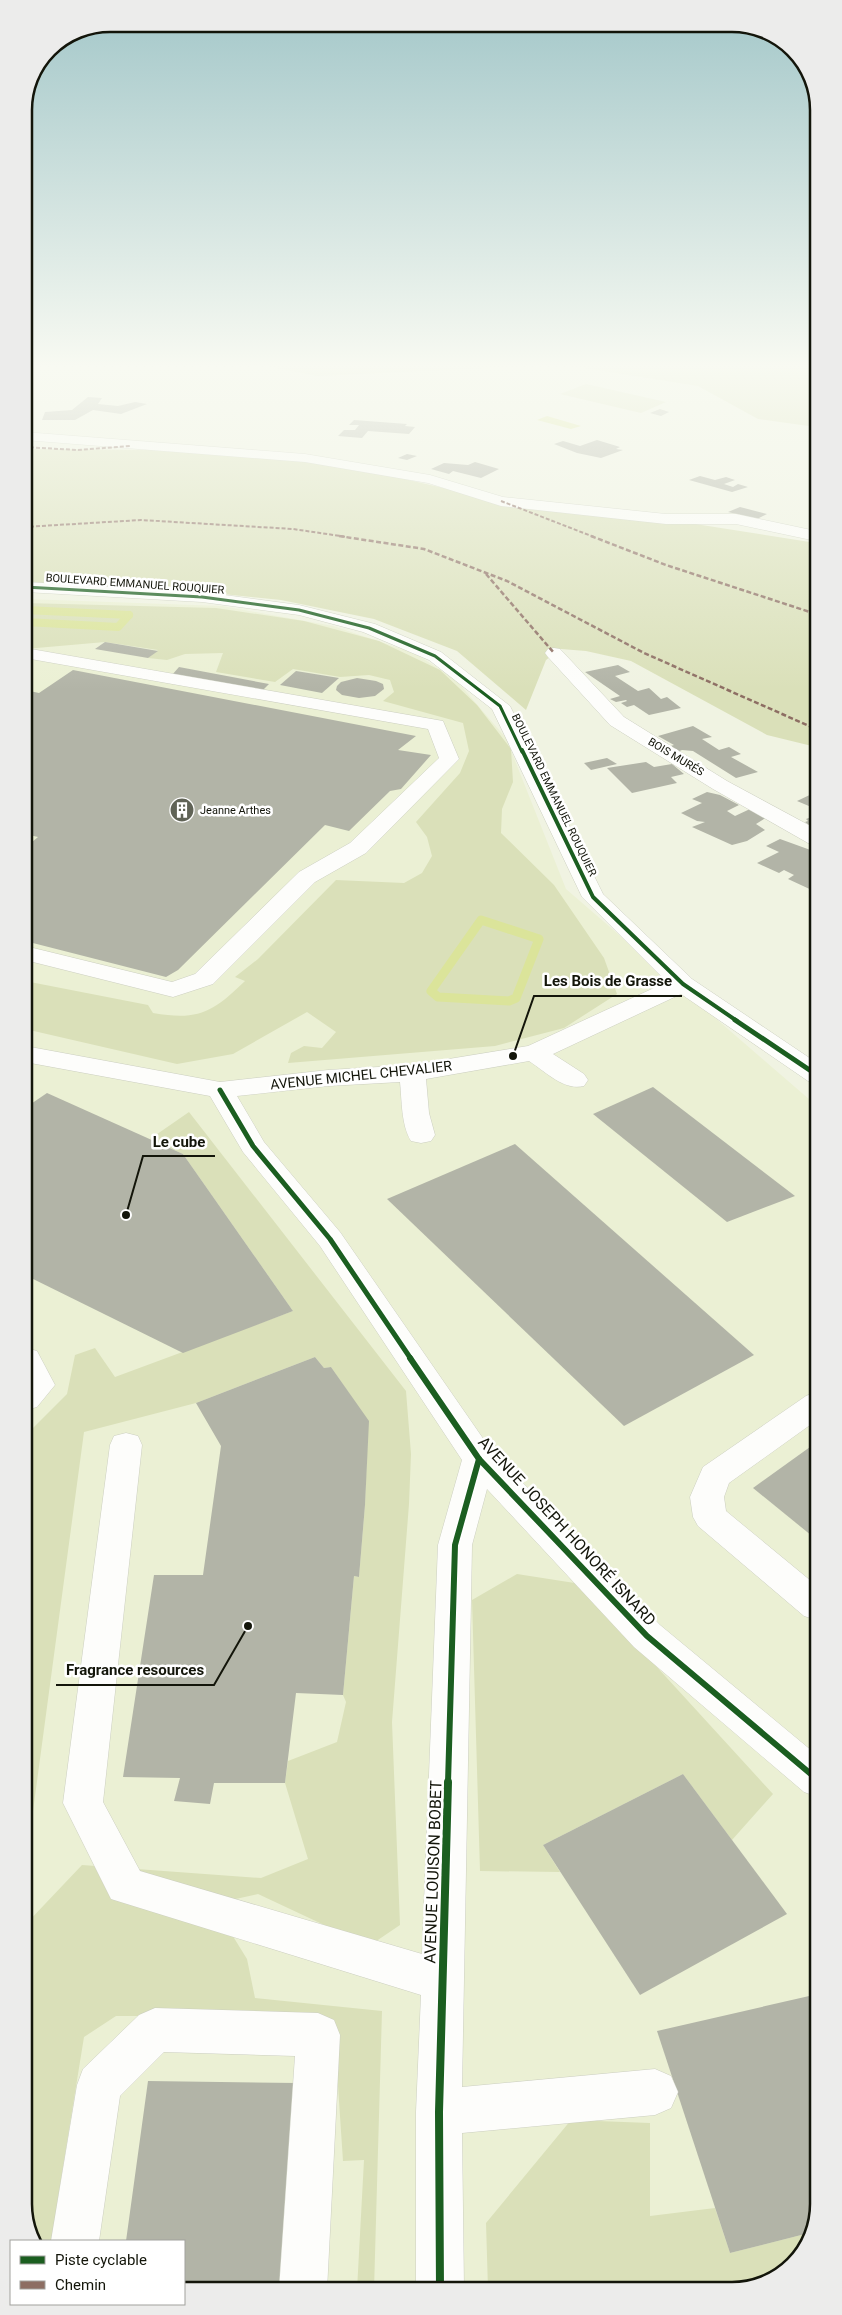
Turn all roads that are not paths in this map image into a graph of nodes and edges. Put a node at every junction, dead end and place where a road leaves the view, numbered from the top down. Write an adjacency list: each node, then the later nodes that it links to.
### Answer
1 (396, 474): 2 (street)
2 (810, 535)
3 (33, 587): 8 (street, BOULEVARD EMMANUEL ROUQUIER)
4 (33, 654): 7 (street)
5 (554, 654): 6 (street, BOIS MURÉS)
6 (810, 835)
7 (33, 955)
8 (683, 984): 9 (street, AVENUE MICHEL CHEVALIER); 11 (street, BOULEVARD EMMANUEL ROUQUIER)
9 (534, 1053): 12 (street, AVENUE MICHEL CHEVALIER); 13 (street)
10 (33, 1055): 14 (street, AVENUE MICHEL CHEVALIER)
11 (810, 1071)
12 (412, 1073): 14 (street, AVENUE MICHEL CHEVALIER); 15 (street)
13 (575, 1080)
14 (220, 1090): 20 (street, AVENUE JOSEPH HONORÉ ISNARD)
15 (421, 1135)
16 (32, 1372): 17 (street)
17 (32, 1393)
18 (810, 1409): 21 (street)
19 (126, 1445): 23 (street)
20 (479, 1459): 22 (street, AVENUE JOSEPH HONORÉ ISNARD); 23 (street, AVENUE LOUISON BOBET)
21 (810, 1600)
22 (810, 1773)
23 (443, 1981): 25 (street, AVENUE LOUISON BOBET)
24 (655, 2092): 25 (street)
25 (440, 2112): 28 (street, AVENUE LOUISON BOBET)
26 (75, 2240): 27 (street)
27 (303, 2282)
28 (440, 2282)

